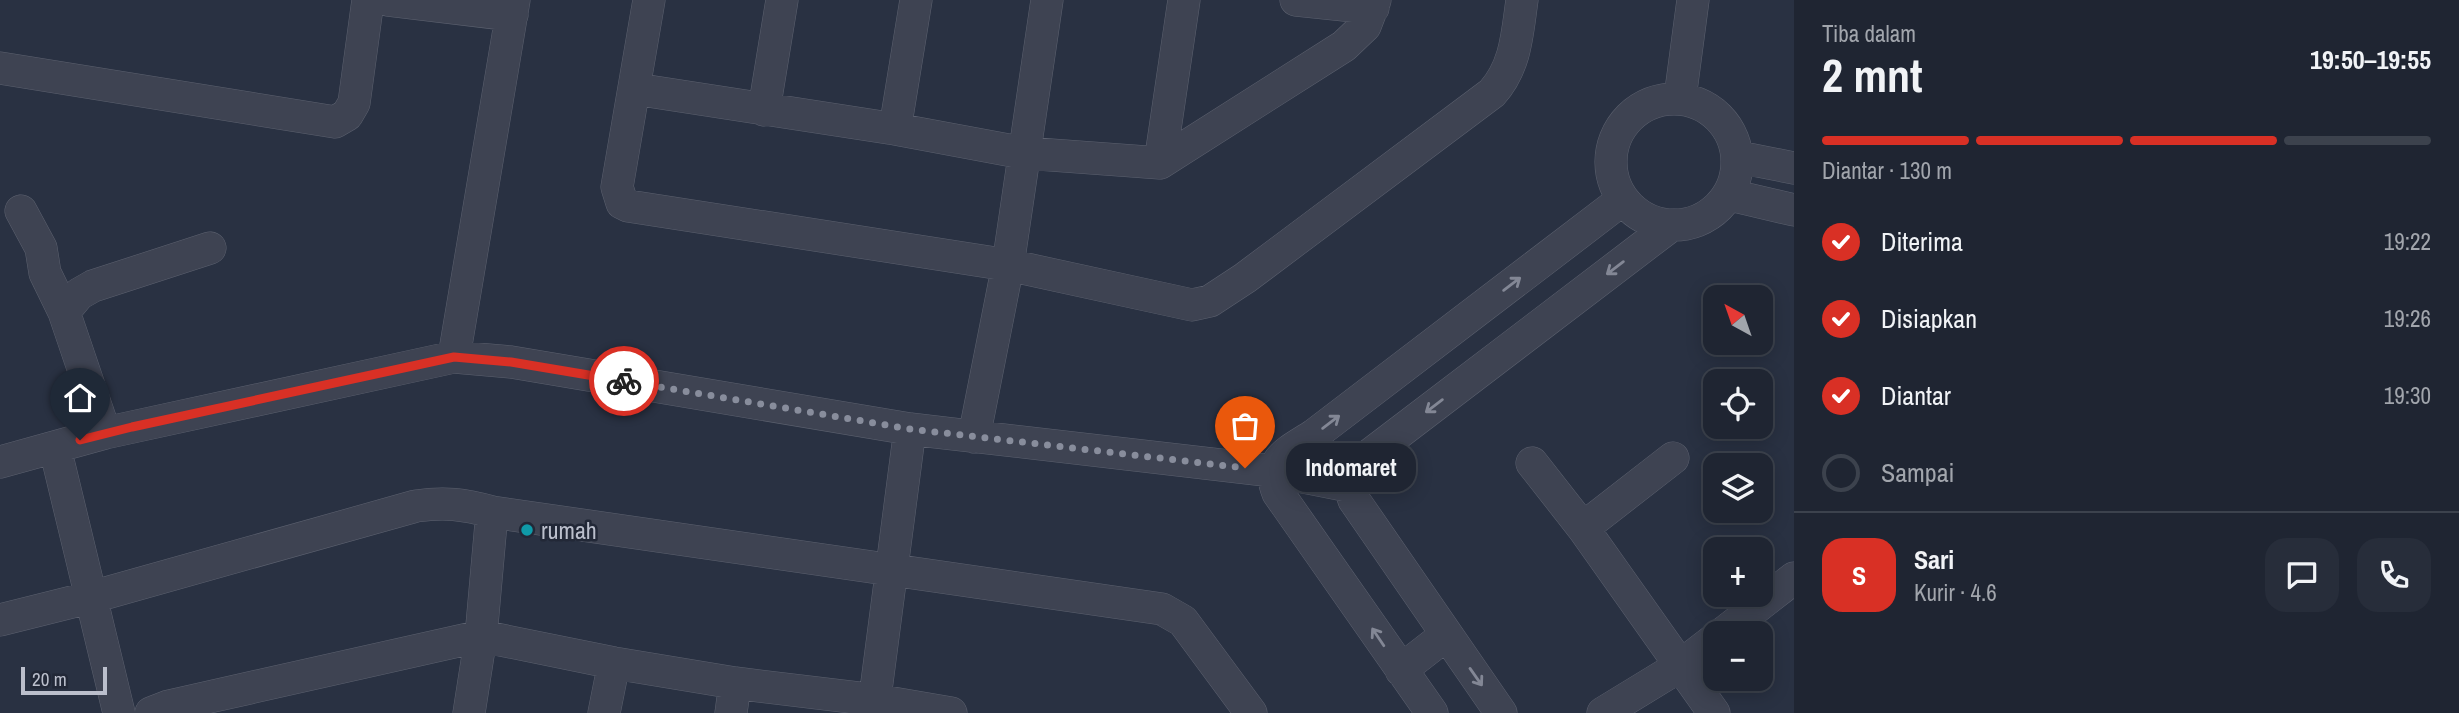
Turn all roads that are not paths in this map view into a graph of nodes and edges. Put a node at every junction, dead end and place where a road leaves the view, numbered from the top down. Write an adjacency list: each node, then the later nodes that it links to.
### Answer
1 (368, 0): 13 (street)
2 (388, 0): 12 (street)
3 (649, 0): 14 (street)
4 (782, 0): 16 (street)
5 (916, 0): 17 (street)
6 (1047, 0): 18 (street)
7 (1184, 0): 20 (street)
8 (1296, 0): 11 (street)
9 (1522, 0): 28 (street)
10 (1693, 0): 15 (street)
11 (1374, 4): 20 (street)
12 (513, 8): 30 (street)
13 (0, 68)
14 (635, 89): 16 (street); 28 (street)
15 (1680, 98): 19 (street); 23 (street)
16 (764, 110): 17 (street)
17 (895, 129): 18 (street)
18 (1024, 153): 20 (street); 28 (street)
19 (1738, 157): 21 (street); 22 (street)
20 (1160, 163)
21 (1794, 168)
22 (1730, 195): 24 (street); 26 (street)
23 (1622, 200): 26 (street); 38 (street, one-way to 23)
24 (1794, 210)
25 (21, 211): 29 (street)
26 (1669, 226): 39 (street, one-way to 39)
27 (210, 248): 29 (street)
28 (1008, 265): 33 (street)
29 (64, 312): 32 (street)
30 (454, 357): 31 (street); 32 (street)
31 (910, 429): 33 (street); 42 (street)
32 (105, 433): 34 (street)
33 (974, 437): 38 (street)
34 (55, 447): 36 (street); 44 (street)
35 (1673, 458): 41 (street)
36 (0, 462)
37 (1532, 463): 41 (street)
38 (1273, 471): 39 (street); 52 (street, one-way to 38)
39 (1349, 486): 47 (street)
40 (492, 512): 42 (street); 44 (street); 48 (street)
41 (1583, 528): 51 (street)
42 (890, 571): 54 (street); 60 (street)
43 (1794, 578): 46 (street)
44 (92, 597): 45 (street); 56 (street)
45 (0, 620)
46 (1739, 621)
47 (1446, 635): 52 (street); 62 (street, one-way to 62)
48 (481, 636): 50 (street); 55 (street); 57 (street)
49 (1703, 648): 51 (street)
50 (614, 663): 53 (street); 58 (street)
51 (1680, 666): 63 (street); 64 (street)
52 (1401, 670): 61 (street)
53 (733, 698): 54 (street)
54 (874, 706): 59 (street)
55 (163, 711)
56 (119, 713)
57 (469, 713)
58 (604, 713)
59 (951, 713)
60 (1251, 713)
61 (1432, 713)
62 (1501, 713)
63 (1604, 713)
64 (1714, 713)

